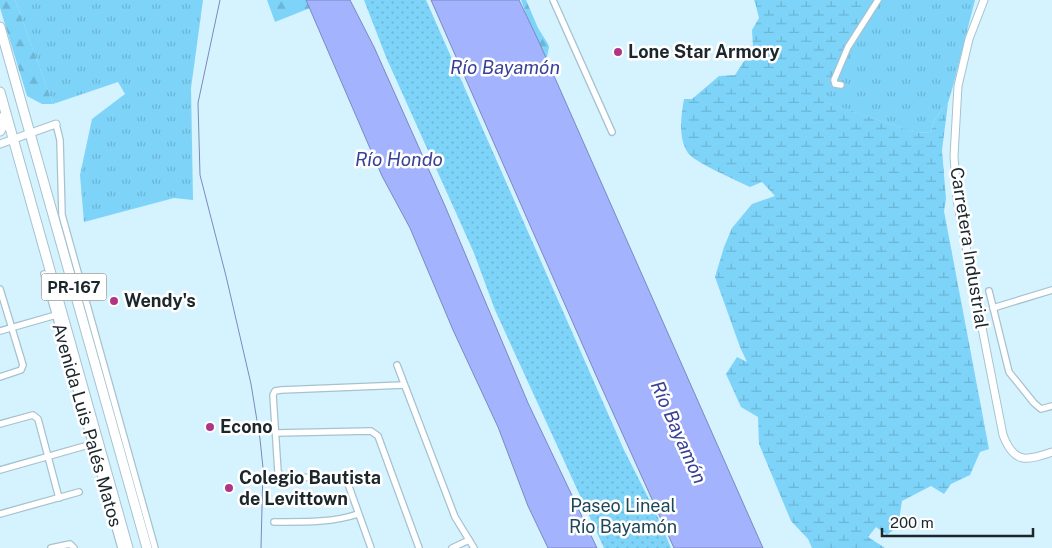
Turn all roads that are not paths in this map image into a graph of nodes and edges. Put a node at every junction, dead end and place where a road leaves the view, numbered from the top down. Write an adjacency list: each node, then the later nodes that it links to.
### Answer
1 (553, 0): 10 (street)
2 (878, 0): 5 (street)
3 (984, 0): 29 (street, Carretera Industrial)
4 (0, 27): 11 (main road, PR-167)
5 (841, 85)
6 (0, 92): 7 (main road, PR-167)
7 (3, 103): 9 (main road); 12 (main road, PR-167)
8 (56, 124): 11 (street); 43 (street)
9 (0, 131)
10 (612, 132)
11 (30, 133): 12 (street); 42 (main road, PR-167)
12 (13, 140): 13 (street); 41 (main road, PR-167)
13 (0, 144)
14 (44, 274): 19 (street, Avenida Luis Palés Matos)
15 (1052, 290): 18 (street)
16 (1, 291): 20 (street)
17 (989, 291): 18 (street)
18 (994, 308): 25 (street)
19 (56, 315): 20 (street); 28 (street, Avenida Luis Palés Matos)
20 (12, 327): 21 (street); 23 (street)
21 (0, 331)
22 (397, 365): 24 (street)
23 (0, 377)
24 (404, 385): 27 (street); 37 (street)
25 (1052, 406)
26 (0, 424): 30 (street)
27 (276, 433): 35 (street); 45 (street)
28 (92, 444): 30 (street); 40 (street, Avenida Luis Palés Matos)
29 (1052, 452)
30 (48, 456): 31 (street); 33 (street)
31 (0, 470)
32 (79, 492): 33 (street)
33 (59, 498): 34 (street)
34 (0, 514)
35 (358, 514): 36 (street); 44 (street)
36 (274, 522)
37 (470, 540): 46 (street); 47 (street)
38 (51, 548): 39 (street)
39 (74, 548)
40 (122, 548)
41 (128, 548)
42 (147, 548)
43 (155, 548)
44 (371, 548)
45 (419, 548)
46 (452, 548)
47 (474, 548)

